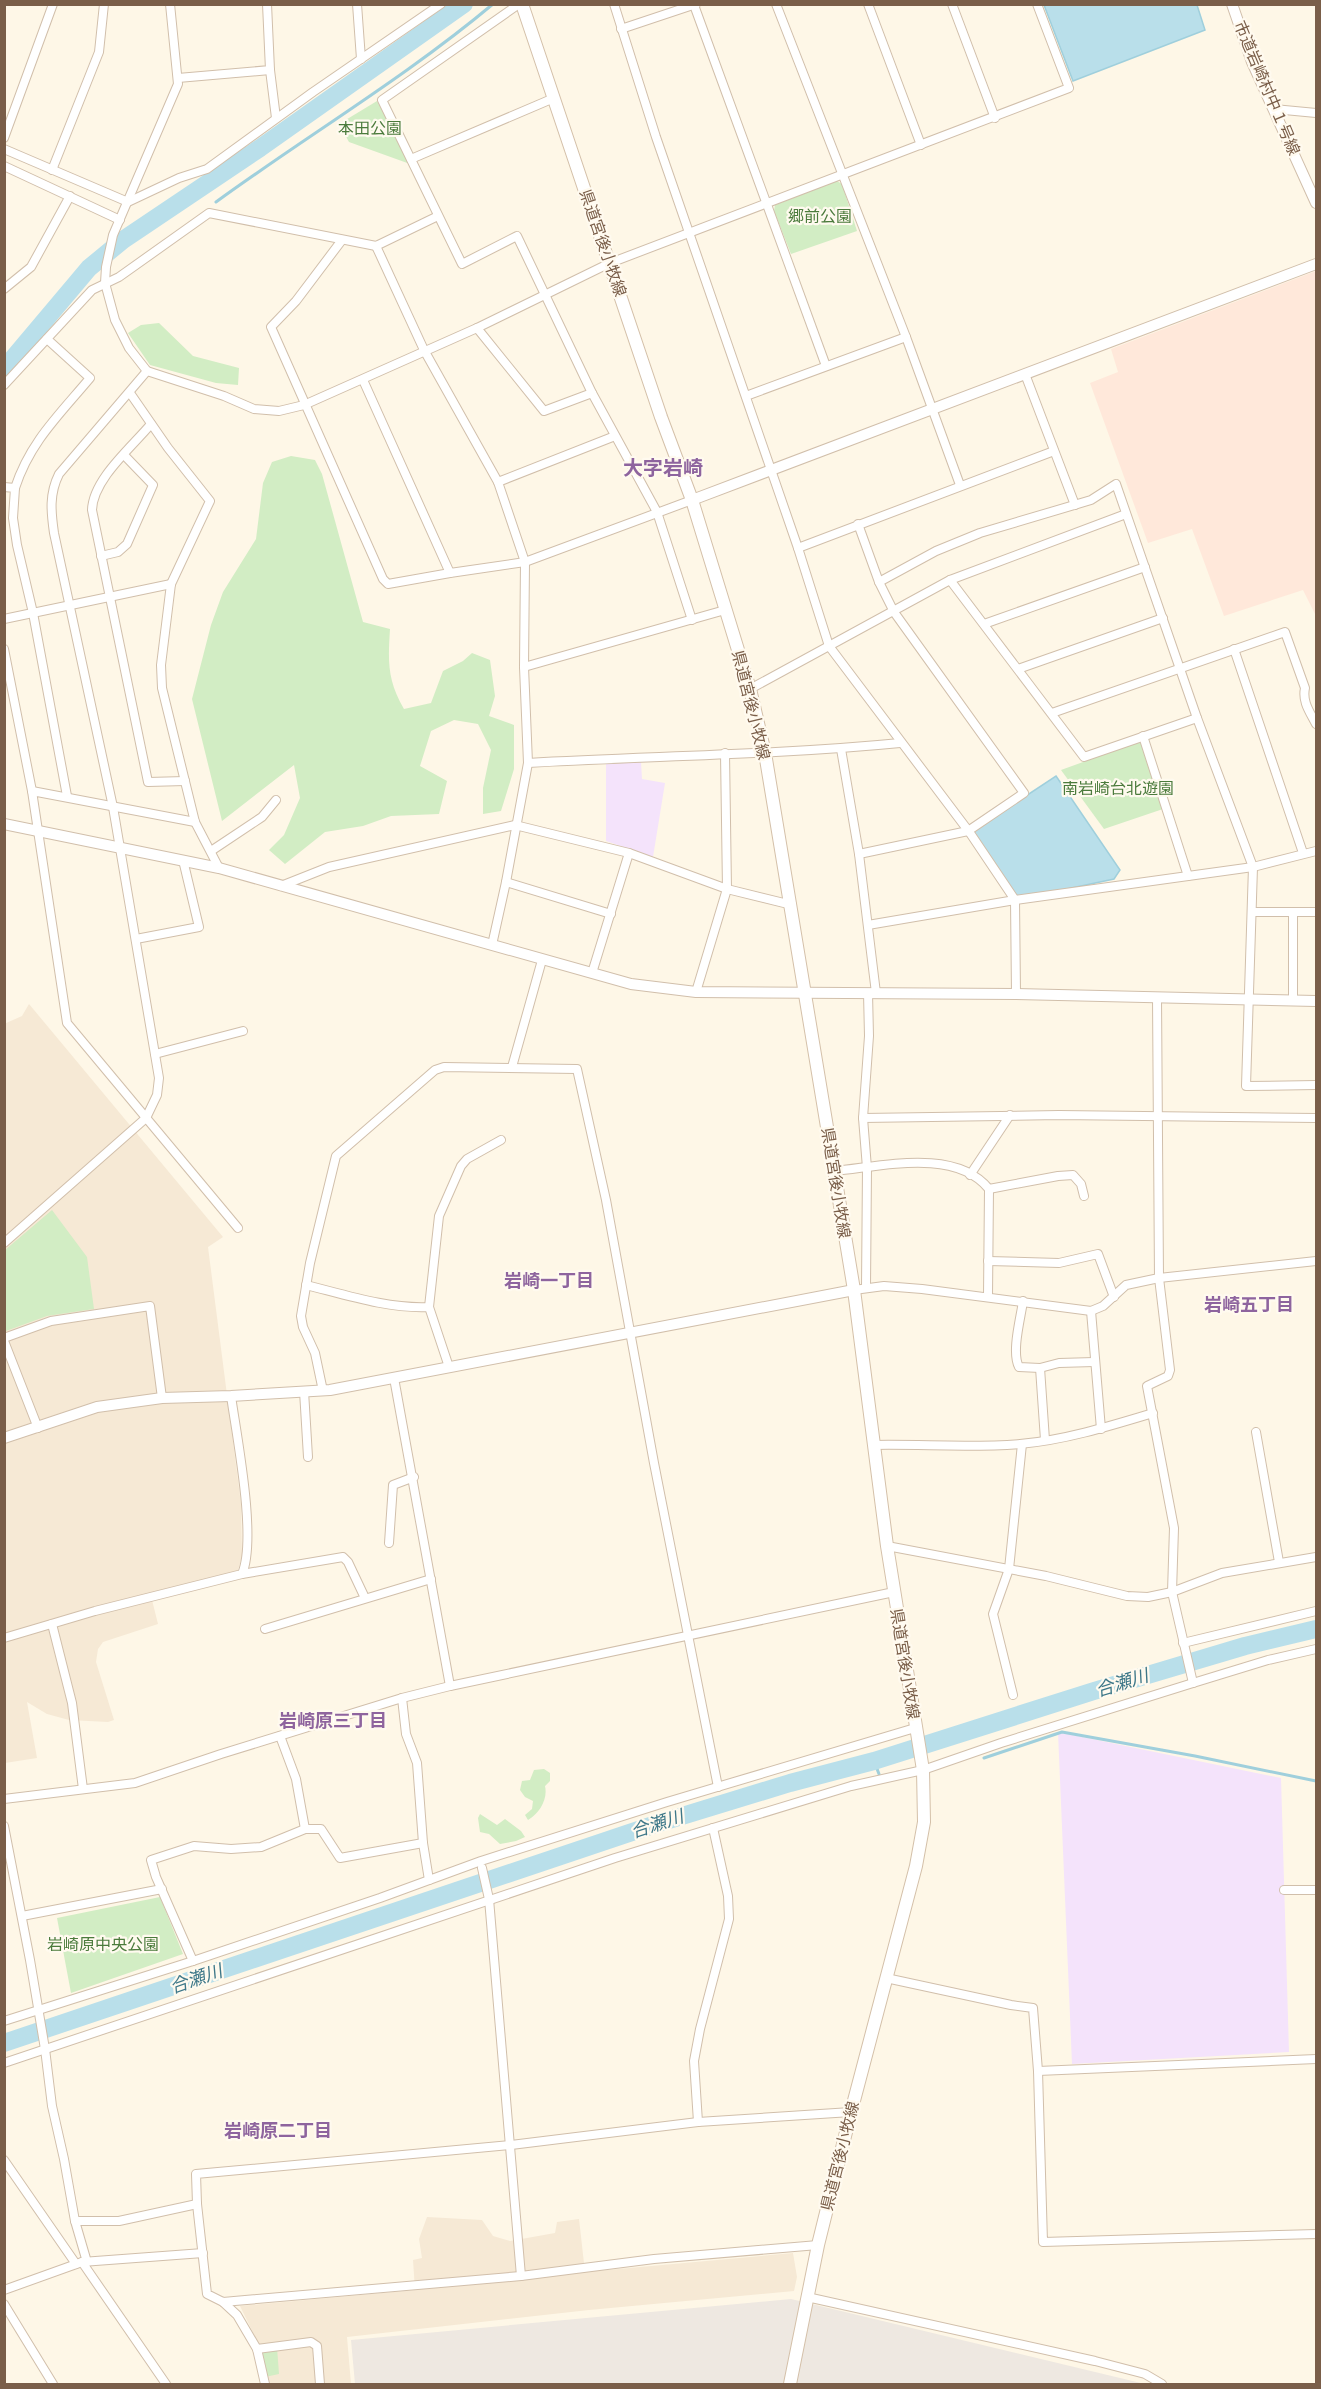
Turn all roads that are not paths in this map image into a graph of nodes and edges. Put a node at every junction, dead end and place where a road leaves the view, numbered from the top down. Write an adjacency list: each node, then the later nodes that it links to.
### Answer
1 (53, 4): 25 (street)
2 (104, 4): 30 (street)
3 (170, 4): 19 (street)
4 (267, 4): 18 (street)
5 (357, 4): 17 (street)
6 (441, 4): 15 (street)
7 (521, 4): 20 (main road, 県道宮後小牧線); 28 (street)
8 (614, 4): 16 (street)
9 (776, 4): 31 (street)
10 (868, 4): 26 (street)
11 (952, 4): 24 (street)
12 (1037, 4): 24 (street)
13 (1233, 4): 21 (street, 市道岩崎村中１号線)
14 (695, 5): 16 (street); 36 (street)
15 (429, 9): 17 (street)
16 (621, 29): 39 (street)
17 (361, 59): 23 (street)
18 (270, 70): 19 (street); 23 (street)
19 (178, 78): 34 (street)
20 (554, 98): 28 (street); 42 (main road, 県道宮後小牧線)
21 (1274, 110): 22 (street); 32 (street, 市道岩崎村中１号線)
22 (1317, 113)
23 (276, 118): 34 (street)
24 (994, 118): 26 (street)
25 (4, 138)
26 (921, 146): 31 (street)
27 (4, 149): 30 (street)
28 (411, 159): 37 (street)
29 (4, 166): 33 (street)
30 (52, 170): 34 (street)
31 (842, 173): 36 (street); 48 (street)
32 (1313, 184): 35 (street, 市道岩崎村中１号線)
33 (70, 196): 38 (street); 45 (street)
34 (128, 202): 38 (street)
35 (1317, 203)
36 (766, 204): 39 (street); 51 (street)
37 (438, 216): 41 (street); 46 (street)
38 (120, 220): 44 (street)
39 (690, 232): 42 (street); 58 (street)
40 (342, 240): 41 (street); 44 (street); 59 (street)
41 (376, 246): 50 (street)
42 (610, 263): 46 (street); 70 (main road, 県道宮後小牧線)
43 (1317, 264): 53 (street)
44 (105, 283): 49 (street); 52 (street)
45 (4, 289)
46 (543, 294): 47 (street); 57 (street)
47 (477, 328): 50 (street); 57 (street)
48 (906, 337): 51 (street); 60 (street)
49 (47, 339): 55 (street); 69 (street)
50 (424, 350): 54 (street); 66 (street)
51 (826, 366): 58 (street)
52 (147, 370): 56 (street); 59 (street)
53 (1024, 374): 60 (street); 63 (street)
54 (363, 380): 59 (street); 79 (street)
55 (4, 385)
56 (130, 393): 61 (street); 84 (street)
57 (592, 393): 62 (street)
58 (746, 396): 65 (street)
59 (304, 405): 79 (street)
60 (932, 410): 65 (street); 67 (street)
61 (152, 424): 64 (street); 82 (street)
62 (615, 436): 66 (street); 72 (street)
63 (1054, 451): 67 (street); 71 (street)
64 (124, 455): 76 (street); 76 (street)
65 (770, 471): 70 (street); 75 (street)
66 (498, 482): 77 (street)
67 (960, 485): 74 (street)
68 (4, 487): 69 (street)
69 (15, 488): 87 (street)
70 (692, 500): 72 (street); 85 (main road, 県道宮後小牧線)
71 (1075, 505): 73 (street); 81 (street)
72 (657, 512): 77 (street); 90 (street)
73 (1126, 514): 78 (street); 80 (street)
74 (858, 524): 75 (street); 81 (street)
75 (798, 548): 92 (street)
76 (101, 556): 83 (street)
77 (525, 562): 79 (street); 95 (street)
78 (1145, 567): 88 (street); 91 (street)
79 (450, 573)
80 (950, 580): 86 (street); 91 (street)
81 (879, 582): 86 (street)
82 (171, 584): 83 (street); 109 (street)
83 (110, 599): 84 (street); 109 (street)
84 (69, 607): 87 (street); 113 (street)
85 (725, 610): 90 (street); 99 (main road, 県道宮後小牧線)
86 (894, 612): 92 (street); 118 (street)
87 (33, 613): 89 (street); 111 (street)
88 (1163, 618): 96 (street); 97 (street)
89 (4, 619)
90 (692, 620): 95 (street)
91 (984, 624): 97 (street)
92 (829, 646): 99 (street); 104 (street)
93 (4, 649): 98 (street)
94 (1234, 649): 96 (street); 102 (street); 124 (street)
95 (524, 667): 108 (street)
96 (1180, 668): 100 (street); 101 (street)
97 (1018, 669): 100 (street)
98 (8, 687): 110 (street)
99 (750, 688): 107 (main road, 県道宮後小牧線)
100 (1052, 713): 103 (street)
101 (1197, 718): 103 (street); 126 (street)
102 (1317, 724)
103 (1143, 736): 128 (street)
104 (900, 743): 105 (street); 118 (street)
105 (840, 748): 107 (street); 123 (street)
106 (725, 753): 107 (street); 108 (street); 131 (street)
107 (765, 753): 133 (main road, 県道宮後小牧線)
108 (528, 763): 116 (street)
109 (185, 782): 114 (street)
110 (33, 791): 111 (street); 117 (street)
111 (67, 796): 113 (street)
112 (276, 800): 120 (street)
113 (112, 807): 114 (street); 119 (street)
114 (195, 822): 120 (street)
115 (4, 824): 117 (street)
116 (515, 825): 122 (street); 129 (street); 130 (street)
117 (39, 831): 119 (street); 157 (street)
118 (968, 831): 123 (street); 132 (street)
119 (119, 847): 125 (street); 139 (street)
120 (211, 851): 127 (street)
121 (1317, 851): 124 (street)
122 (629, 853): 131 (street); 137 (street)
123 (859, 854): 138 (street)
124 (1303, 854): 126 (street)
125 (183, 860): 127 (street); 139 (street)
126 (1253, 867): 128 (street); 134 (street)
127 (219, 868): 130 (street)
128 (1188, 876): 132 (street)
129 (506, 882): 137 (street); 140 (street)
130 (281, 886): 140 (street)
131 (727, 889): 133 (street); 143 (street)
132 (1015, 900): 138 (street); 146 (street)
133 (792, 905): 144 (main road, 県道宮後小牧線)
134 (1252, 912): 135 (street); 148 (street)
135 (1293, 912): 136 (street); 149 (street)
136 (1317, 912)
137 (611, 914): 142 (street)
138 (868, 925): 145 (street)
139 (136, 939): 152 (street)
140 (492, 945): 141 (street)
141 (542, 960): 142 (street); 153 (street)
142 (591, 973): 143 (street)
143 (696, 992): 144 (street)
144 (804, 992): 145 (street); 162 (main road, 県道宮後小牧線)
145 (872, 993): 146 (street); 158 (street)
146 (1016, 994): 147 (street)
147 (1157, 997): 148 (street); 156 (street)
148 (1249, 1000): 149 (street); 154 (street)
149 (1293, 1001): 150 (street)
150 (1317, 1001)
151 (243, 1031): 152 (street)
152 (155, 1054): 157 (street)
153 (512, 1067): 171 (street); 178 (street)
154 (1317, 1085)
155 (1010, 1115): 156 (street); 158 (street); 163 (street)
156 (1157, 1115): 159 (street); 170 (street)
157 (146, 1118): 166 (street); 167 (street)
158 (863, 1118): 161 (street)
159 (1317, 1119)
160 (501, 1140): 176 (street)
161 (867, 1168): 162 (street); 163 (street); 172 (street)
162 (834, 1171): 172 (main road, 県道宮後小牧線)
163 (970, 1175): 164 (street)
164 (989, 1189): 165 (street); 168 (street)
165 (1084, 1196)
166 (238, 1228)
167 (4, 1243)
168 (988, 1261): 173 (street); 174 (street)
169 (1317, 1261): 170 (street)
170 (1159, 1278): 174 (street); 188 (street)
171 (306, 1285): 176 (street); 185 (street)
172 (860, 1289): 173 (street); 178 (street); 195 (main road, 県道宮後小牧線)
173 (988, 1296): 175 (street)
174 (1114, 1297): 177 (street)
175 (1023, 1301): 177 (street); 182 (street)
176 (429, 1307): 181 (street)
177 (1091, 1311): 180 (street)
178 (629, 1331): 181 (street); 211 (street)
179 (4, 1339): 187 (street); 189 (street)
180 (1094, 1362): 182 (street); 190 (street)
181 (449, 1367): 183 (street)
182 (1040, 1368): 193 (street)
183 (394, 1378): 185 (street); 197 (street)
184 (304, 1391): 185 (street); 186 (street); 196 (street)
185 (323, 1391)
186 (231, 1396): 187 (street); 203 (street)
187 (162, 1398): 189 (street)
188 (1153, 1413): 190 (street); 206 (street)
189 (38, 1428): 192 (street)
190 (1101, 1429): 193 (street)
191 (1256, 1432): 201 (street)
192 (4, 1438)
193 (1045, 1440): 194 (street)
194 (1022, 1444): 195 (street); 202 (street)
195 (873, 1445): 199 (main road, 県道宮後小牧線)
196 (308, 1457)
197 (414, 1477): 198 (street); 204 (street)
198 (389, 1543)
199 (887, 1546): 202 (street); 205 (main road, 県道宮後小牧線)
200 (1317, 1557): 201 (street)
201 (1279, 1562): 206 (street)
202 (1009, 1569): 206 (street); 217 (street)
203 (242, 1574): 207 (street); 209 (street)
204 (431, 1579): 207 (street); 216 (street)
205 (894, 1592): 211 (street); 219 (main road, 県道宮後小牧線)
206 (1172, 1592): 213 (street)
207 (365, 1598): 210 (street)
208 (1317, 1611): 213 (street)
209 (52, 1624): 212 (street); 223 (street)
210 (265, 1629)
211 (688, 1635): 216 (street); 222 (street)
212 (4, 1638)
213 (1183, 1646): 215 (street)
214 (1317, 1649): 215 (street)
215 (1192, 1679): 221 (street)
216 (450, 1686): 218 (street)
217 (1013, 1695)
218 (402, 1698): 220 (street); 228 (street)
219 (915, 1728): 221 (main road, 県道宮後小牧線); 222 (street)
220 (280, 1736): 223 (street); 227 (street)
221 (922, 1767): 226 (street); 237 (main road, 県道宮後小牧線)
222 (718, 1787): 230 (street)
223 (83, 1789): 224 (street)
224 (4, 1799)
225 (4, 1826): 235 (street)
226 (713, 1828): 234 (street); 245 (street)
227 (305, 1829): 228 (street); 231 (street)
228 (423, 1843): 230 (street)
229 (482, 1868): 234 (street)
230 (429, 1880): 236 (street)
231 (162, 1889): 235 (street); 236 (street)
232 (1284, 1890): 233 (street)
233 (1317, 1890)
234 (489, 1899): 240 (street); 246 (street)
235 (22, 1916): 238 (street)
236 (193, 1961): 238 (street)
237 (886, 1978): 243 (street); 244 (main road, 県道宮後小牧線)
238 (39, 2010): 239 (street); 240 (street)
239 (4, 2021)
240 (45, 2046): 242 (street); 249 (street)
241 (1317, 2059): 243 (street)
242 (4, 2063)
243 (1038, 2071): 250 (street)
244 (851, 2112): 245 (street); 251 (main road, 県道宮後小牧線)
245 (698, 2122): 246 (street)
246 (511, 2145): 248 (street); 254 (street)
247 (4, 2160): 253 (street)
248 (197, 2204): 249 (street); 252 (street)
249 (75, 2221): 253 (street)
250 (1317, 2234)
251 (818, 2245): 254 (street); 256 (main road, 県道宮後小牧線)
252 (203, 2253): 253 (street); 257 (street)
253 (81, 2263): 255 (street); 261 (street)
254 (521, 2276): 257 (street)
255 (4, 2290)
256 (807, 2297): 264 (main road, 県道宮後小牧線); 265 (street)
257 (223, 2302): 259 (street)
258 (4, 2304): 260 (street)
259 (257, 2349): 262 (street); 263 (street)
260 (53, 2385)
261 (166, 2385)
262 (265, 2385)
263 (320, 2385)
264 (790, 2385)
265 (1162, 2385)

